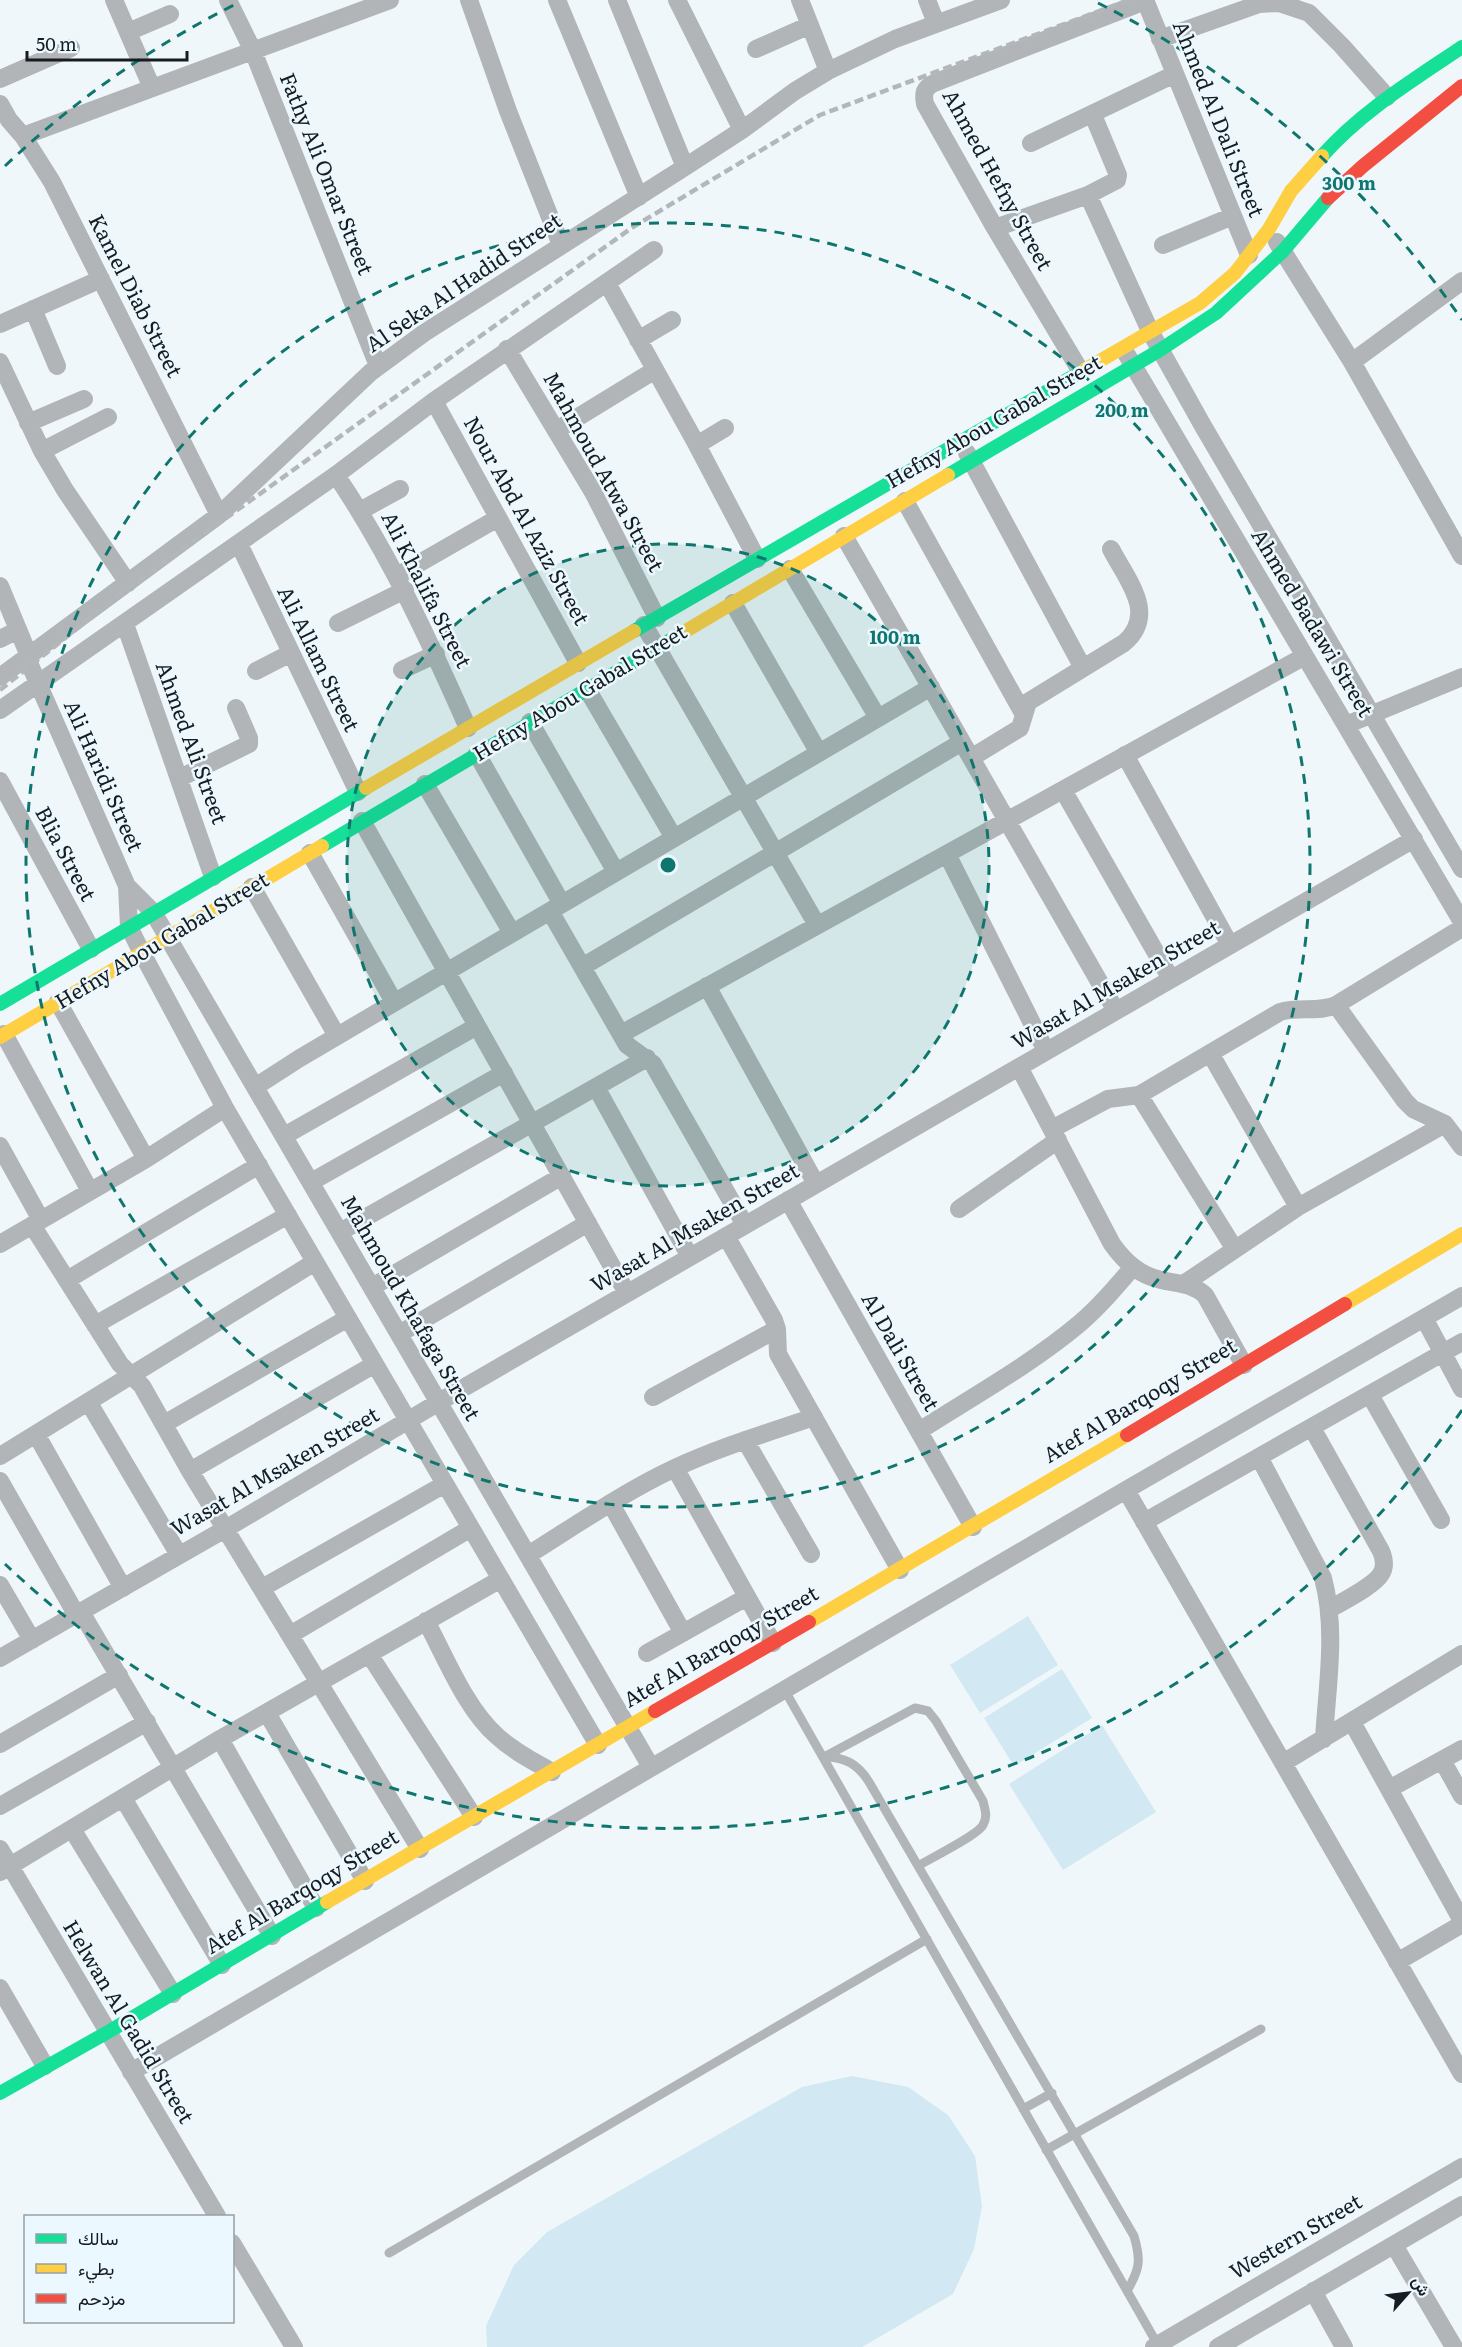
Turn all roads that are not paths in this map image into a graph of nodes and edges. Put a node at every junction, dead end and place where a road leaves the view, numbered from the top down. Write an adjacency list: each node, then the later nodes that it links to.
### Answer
1 (114, 0): 16 (street)
2 (228, 0): 21 (street, Fathy Ali Omar Street)
3 (390, 0): 12 (street)
4 (469, 0): 41 (street)
5 (557, 0): 37 (street)
6 (617, 0): 35 (street)
7 (677, 0): 32 (street)
8 (800, 0): 15 (street)
9 (927, 0): 14 (street)
10 (1001, 0): 14 (street, Al Seka Al Hadid Street)
11 (1145, 1): 17 (street, Ahmed Al Dali Street); 39 (street, Ahmed Hefny Street)
12 (356, 6): 21 (street)
13 (170, 14): 16 (street)
14 (936, 23): 23 (street, Al Seka Al Hadid Street)
15 (810, 25): 20 (street); 23 (street)
16 (128, 32): 26 (street)
17 (1161, 39): 24 (street, Ahmed Al Dali Street); 28 (street)
18 (1462, 47): 22 (street, Hefny Abou Gabal Street)
19 (70, 48): 25 (street)
20 (756, 49)
21 (253, 51): 26 (street); 61 (street, Fathy Ali Omar Street)
22 (1435, 64): 27 (street); 28 (street, Hefny Abou Gabal Street)
23 (828, 71): 32 (street, Al Seka Al Hadid Street)
24 (1175, 74): 30 (street); 38 (street, Ahmed Al Dali Street)
25 (0, 79)
26 (152, 88): 33 (street)
27 (1460, 91): 44 (street, Hefny Abou Gabal Street)
28 (1387, 97): 40 (street, Hefny Abou Gabal Street)
29 (0, 104): 31 (street, Kamel Diab Street)
30 (1093, 115): 34 (street); 36 (street)
31 (5, 122): 33 (street, Kamel Diab Street)
32 (742, 130): 35 (street, Al Seka Al Hadid Street)
33 (23, 136): 46 (street, Kamel Diab Street)
34 (1031, 143)
35 (685, 167): 37 (street, Al Seka Al Hadid Street)
36 (1088, 195): 39 (street); 52 (street, Ahmed Badawi Street)
37 (639, 196): 41 (street, Al Seka Al Hadid Street)
38 (1233, 216): 42 (street); 45 (street, Ahmed Al Dali Street)
39 (995, 228): 63 (street, Ahmed Hefny Street)
40 (1269, 229): 44 (street); 45 (street, Hefny Abou Gabal Street)
41 (561, 245): 61 (street, Al Seka Al Hadid Street)
42 (1163, 245)
43 (654, 250): 48 (street)
44 (1283, 251): 56 (street, Hefny Abou Gabal Street); 58 (street)
45 (1250, 255): 52 (street, Hefny Abou Gabal Street)
46 (101, 279): 49 (street); 78 (street, Kamel Diab Street)
47 (1462, 281): 58 (street)
48 (607, 283): 53 (street); 54 (street)
49 (33, 309): 51 (street); 60 (street)
50 (672, 320): 53 (street)
51 (0, 324)
52 (1151, 333): 55 (street, Hefny Abou Gabal Street); 56 (street, Ahmed Badawi Street)
53 (638, 340): 62 (street)
54 (507, 349): 65 (street); 69 (street, Mahmoud Atwa Street)
55 (1124, 349): 59 (street, Ahmed Badawi Street); 63 (street, Hefny Abou Gabal Street)
56 (1160, 350): 59 (street, Hefny Abou Gabal Street); 111 (street, Ahmed Badawi Street)
57 (0, 362): 67 (street)
58 (1352, 362): 83 (street)
59 (1133, 365): 73 (street, Hefny Abou Gabal Street); 99 (street, Ahmed Badawi Street)
60 (57, 366)
61 (378, 366): 78 (street, Al Seka Al Hadid Street)
62 (655, 370): 69 (street); 71 (street)
63 (1081, 372): 70 (street, Hefny Abou Gabal Street)
64 (84, 399): 67 (street)
65 (434, 401): 74 (street); 79 (street, Nour Abd Al Aziz Street)
66 (108, 417): 72 (street)
67 (28, 423): 72 (street)
68 (725, 428): 71 (street)
69 (557, 430): 90 (street, Mahmoud Atwa Street)
70 (960, 441): 73 (street); 84 (street, Hefny Abou Gabal Street)
71 (697, 445): 84 (street)
72 (42, 451): 86 (street)
73 (971, 461): 76 (street, Hefny Abou Gabal Street); 101 (street)
74 (336, 475): 77 (street, Ali Khalifa Street); 81 (street)
75 (400, 489): 77 (street)
76 (904, 501): 80 (street, Hefny Abou Gabal Street); 112 (street)
77 (360, 511): 87 (street, Ali Khalifa Street)
78 (219, 515): 86 (street, Al Seka Al Hadid Street)
79 (498, 518): 87 (street); 100 (street, Nour Abd Al Aziz Street)
80 (844, 537): 85 (street, Hefny Abou Gabal Street); 107 (street)
81 (239, 544): 92 (street); 96 (street, Ali Allam Street)
82 (1111, 549): 101 (street)
83 (1461, 553)
84 (757, 559): 90 (street, Hefny Abou Gabal Street)
85 (790, 568): 89 (street, Hefny Abou Gabal Street); 113 (street)
86 (128, 583): 98 (street, Al Seka Al Hadid Street)
87 (401, 583): 91 (street); 97 (street, Ali Khalifa Street)
88 (0, 586): 93 (street, Ali Haridi Street)
89 (733, 603): 95 (street, Hefny Abou Gabal Street); 118 (street)
90 (650, 622): 95 (street, Mahmoud Atwa Street); 100 (street, Hefny Abou Gabal Street)
91 (338, 623)
92 (125, 624): 106 (street); 121 (street, Ahmed Ali Street)
93 (18, 630): 94 (street); 98 (street, Ali Haridi Street)
94 (0, 639)
95 (657, 648): 108 (street, Hefny Abou Gabal Street); 126 (street, Mahmoud Atwa Street)
96 (291, 653): 103 (street); 125 (street, Ali Allam Street)
97 (436, 654): 102 (street); 116 (street, Ali Khalifa Street)
98 (29, 656): 104 (street, Al Seka Al Hadid Street); 106 (street, Ali Haridi Street)
99 (1305, 656): 115 (street, Ahmed Badawi Street); 120 (street)
100 (579, 663): 116 (street, Hefny Abou Gabal Street)
101 (1083, 668): 112 (street)
102 (402, 670)
103 (256, 671)
104 (0, 677)
105 (1462, 677): 111 (street)
106 (38, 684): 110 (street); 137 (street, Ali Haridi Street)
107 (931, 687): 113 (street); 117 (street)
108 (587, 689): 114 (street, Hefny Abou Gabal Street); 129 (street)
109 (236, 708): 121 (street)
110 (0, 710)
111 (1372, 714): 115 (street); 134 (street, Ahmed Badawi Street)
112 (1024, 715): 117 (street)
113 (878, 718): 118 (street)
114 (530, 722): 119 (street, Hefny Abou Gabal Street); 135 (street)
115 (1346, 725): 130 (street, Ahmed Badawi Street)
116 (468, 728): 125 (street, Hefny Abou Gabal Street)
117 (967, 750): 127 (street); 132 (street)
118 (819, 753): 126 (street)
119 (477, 754): 123 (street, Hefny Abou Gabal Street); 139 (street)
120 (1125, 755): 124 (street); 147 (street)
121 (180, 778): 136 (street, Ahmed Ali Street)
122 (0, 781): 148 (street, Blia Street)
123 (425, 784): 128 (street, Hefny Abou Gabal Street); 145 (street)
124 (1063, 790): 127 (street); 152 (street)
125 (358, 792): 136 (street, Hefny Abou Gabal Street)
126 (743, 797): 129 (street); 132 (street, Mahmoud Atwa Street)
127 (1007, 820): 133 (street); 158 (street)
128 (362, 822): 131 (street, Hefny Abou Gabal Street); 151 (street)
129 (674, 838): 135 (street)
130 (1414, 839): 141 (street, Ahmed Badawi Street); 147 (street, Wasat Al Msaken Street)
131 (310, 853): 138 (street, Hefny Abou Gabal Street); 155 (street)
132 (775, 853): 142 (street, Mahmoud Atwa Street); 150 (street)
133 (947, 854): 142 (street); 163 (street)
134 (1460, 858)
135 (616, 872): 139 (street)
136 (213, 877): 140 (street, Hefny Abou Gabal Street)
137 (127, 886): 140 (street, Ali Haridi Street); 143 (street, Ali Haridi Street)
138 (252, 887): 146 (street, Hefny Abou Gabal Street); 162 (street)
139 (556, 907): 145 (street); 150 (street)
140 (153, 912): 143 (street, Hefny Abou Gabal Street); 146 (street, Mahmoud Khafaga Street)
141 (1462, 922)
142 (817, 925): 153 (street)
143 (129, 927): 148 (street, Hefny Abou Gabal Street); 149 (street)
144 (1462, 928): 157 (street)
145 (512, 933): 151 (street)
146 (168, 936): 149 (street, Hefny Abou Gabal Street); 168 (street, Mahmoud Khafaga Street)
147 (1230, 945): 152 (street, Wasat Al Msaken Street)
148 (91, 949): 156 (street, Hefny Abou Gabal Street)
149 (142, 953): 154 (street, Hefny Abou Gabal Street); 171 (street)
150 (582, 967): 160 (street)
151 (447, 971): 155 (street); 159 (street)
152 (1171, 979): 158 (street, Wasat Al Msaken Street)
153 (707, 986): 160 (street); 182 (street)
154 (58, 1002): 161 (street, Hefny Abou Gabal Street); 178 (street)
155 (394, 1002): 162 (street)
156 (0, 1004)
157 (1336, 1005): 164 (street); 173 (street)
158 (1116, 1011): 163 (street, Wasat Al Msaken Street)
159 (477, 1026): 167 (street); 175 (street)
160 (621, 1034): 165 (street)
161 (2, 1035): 183 (street)
162 (337, 1036): 168 (street)
163 (1046, 1051): 166 (street, Wasat Al Msaken Street)
164 (1210, 1053): 170 (street); 185 (street)
165 (647, 1058): 169 (street); 190 (street)
166 (1019, 1067): 174 (street); 182 (street, Wasat Al Msaken Street)
167 (504, 1073): 172 (street); 181 (street)
168 (255, 1087): 175 (street, Mahmoud Khafaga Street)
169 (596, 1087): 172 (street); 196 (street)
170 (1138, 1095): 174 (street); 195 (street)
171 (225, 1108): 178 (street); 179 (street)
172 (532, 1123): 180 (street); 191 (street)
173 (1445, 1124): 177 (street); 185 (street)
174 (1055, 1135): 186 (street); 198 (street)
175 (284, 1136): 181 (street, Mahmoud Khafaga Street)
176 (0, 1146): 188 (street)
177 (1462, 1147)
178 (146, 1159): 183 (street)
179 (259, 1165): 187 (street); 199 (street)
180 (562, 1176): 189 (street); 201 (street)
181 (311, 1182): 191 (street, Mahmoud Khafaga Street)
182 (816, 1184): 184 (street, Wasat Al Msaken Street)
183 (90, 1191): 188 (street)
184 (788, 1200): 190 (street, Wasat Al Msaken Street); 223 (street, Al Dali Street)
185 (1298, 1207): 195 (street)
186 (959, 1209)
187 (288, 1215): 197 (street); 206 (street)
188 (37, 1222): 194 (street); 199 (street)
189 (588, 1222): 202 (street); 208 (street)
190 (745, 1225): 193 (street, Wasat Al Msaken Street)
191 (340, 1232): 201 (street, Mahmoud Khafaga Street)
192 (1462, 1234): 212 (street, Atef Al Barqoqy Street)
193 (726, 1236): 196 (street, Wasat Al Msaken Street); 207 (street)
194 (0, 1244)
195 (1234, 1248): 200 (street)
196 (690, 1257): 202 (street, Wasat Al Msaken Street)
197 (315, 1262): 204 (street); 213 (street)
198 (1132, 1268): 200 (street); 223 (street)
199 (67, 1280): 206 (street)
200 (1185, 1283): 212 (street)
201 (372, 1287): 208 (street, Mahmoud Khafaga Street)
202 (627, 1293): 217 (street, Wasat Al Msaken Street)
203 (1462, 1296): 205 (street)
204 (348, 1318): 211 (street); 221 (street)
205 (1424, 1318): 210 (street); 232 (street)
206 (95, 1325): 213 (street)
207 (777, 1329): 216 (street); 219 (street)
208 (399, 1334): 217 (street, Mahmoud Khafaga Street)
209 (1462, 1342): 210 (street)
210 (1442, 1354): 214 (street); 215 (street)
211 (375, 1364): 220 (street); 229 (street)
212 (1244, 1365): 236 (street, Atef Al Barqoqy Street)
213 (130, 1376): 218 (street); 221 (street)
214 (1462, 1389)
215 (1370, 1395): 222 (street); 234 (street)
216 (653, 1397)
217 (439, 1402): 220 (street, Wasat Al Msaken Street); 241 (street, Mahmoud Khafaga Street)
218 (88, 1403): 224 (street); 240 (street)
219 (814, 1417): 225 (street); 242 (street)
220 (408, 1420): 231 (street); 237 (street, Wasat Al Msaken Street)
221 (164, 1424): 229 (street)
222 (1312, 1428): 227 (street); 248 (street)
223 (919, 1431): 236 (street, Al Dali Street)
224 (36, 1434): 226 (street); 245 (street)
225 (745, 1440): 228 (street); 239 (street)
226 (3, 1448)
227 (1259, 1457): 235 (street); 248 (street)
228 (675, 1468): 233 (street); 247 (street)
229 (190, 1471): 237 (street)
230 (0, 1481): 249 (street)
231 (445, 1484): 238 (street); 246 (street)
232 (1126, 1490): 235 (street); 261 (street)
233 (611, 1504): 241 (street); 251 (street)
234 (1441, 1520)
235 (1144, 1522): 273 (street)
236 (973, 1527): 242 (street, Atef Al Barqoqy Street)
237 (227, 1528): 240 (street, Wasat Al Msaken Street); 246 (street)
238 (471, 1528): 243 (street); 252 (street)
239 (812, 1554)
240 (179, 1555): 245 (street, Wasat Al Msaken Street)
241 (528, 1555): 265 (street, Mahmoud Khafaga Street)
242 (900, 1569): 254 (street, Atef Al Barqoqy Street)
243 (501, 1579): 250 (street); 269 (street)
244 (0, 1585): 253 (street)
245 (123, 1588): 249 (street, Wasat Al Msaken Street)
246 (262, 1588): 252 (street)
247 (747, 1597): 251 (street); 254 (street)
248 (1330, 1609): 267 (street)
249 (79, 1613): 253 (street, Wasat Al Msaken Street); 259 (street)
250 (426, 1621): 256 (street); 276 (street)
251 (683, 1633): 255 (street)
252 (290, 1635): 260 (street)
253 (32, 1640): 258 (street, Wasat Al Msaken Street)
254 (773, 1643): 265 (street, Atef Al Barqoqy Street)
255 (647, 1653)
256 (369, 1654): 260 (street); 281 (street)
257 (1462, 1654): 264 (street)
258 (0, 1658)
259 (119, 1675): 263 (street); 268 (street)
260 (319, 1682): 262 (street); 284 (street)
261 (784, 1689): 271 (lane); 275 (street)
262 (267, 1713): 266 (street); 287 (street)
263 (147, 1722): 274 (street); 280 (street)
264 (1352, 1722): 267 (street); 277 (street)
265 (628, 1727): 269 (street, Atef Al Barqoqy Street); 275 (street, Mahmoud Khafaga Street)
266 (220, 1739): 274 (street); 288 (street)
267 (1324, 1739): 273 (street)
268 (0, 1744)
269 (598, 1745): 276 (street, Atef Al Barqoqy Street)
270 (1462, 1749): 272 (street)
271 (824, 1757): 285 (lane); 285 (lane); 291 (lane)
272 (1442, 1760): 277 (street); 278 (street)
273 (1283, 1763): 292 (street)
274 (174, 1767): 279 (street); 290 (street)
275 (651, 1767): 299 (street)
276 (552, 1772): 281 (street, Atef Al Barqoqy Street)
277 (1389, 1789): 289 (street)
278 (1462, 1796)
279 (123, 1798): 282 (street); 293 (street)
280 (0, 1806)
281 (474, 1817): 284 (street, Atef Al Barqoqy Street)
282 (72, 1829): 286 (street); 295 (street)
283 (0, 1849): 286 (street, Helwan Al Gadid Street)
284 (420, 1849): 287 (street, Atef Al Barqoqy Street)
285 (918, 1866): 302 (lane)
286 (5, 1869): 297 (street, Helwan Al Gadid Street)
287 (366, 1881): 288 (street, Atef Al Barqoqy Street)
288 (316, 1908): 290 (street, Atef Al Barqoqy Street)
289 (1462, 1922): 292 (street)
290 (272, 1936): 293 (street, Atef Al Barqoqy Street)
291 (927, 1939): 303 (lane); 311 (lane)
292 (1397, 1962): 300 (street)
293 (222, 1965): 295 (street, Atef Al Barqoqy Street)
294 (0, 1988): 298 (street)
295 (173, 1994): 297 (street, Atef Al Barqoqy Street)
296 (1261, 2029): 304 (lane)
297 (108, 2032): 298 (street, Atef Al Barqoqy Street); 299 (street, Helwan Al Gadid Street)
298 (45, 2066): 301 (street, Atef Al Barqoqy Street)
299 (131, 2072): 308 (street, Helwan Al Gadid Street)
300 (1462, 2074)
301 (0, 2093)
302 (1052, 2093): 303 (lane); 304 (lane)
303 (1023, 2109): 305 (lane)
304 (1076, 2134): 305 (lane); 312 (lane)
305 (1046, 2150): 312 (lane)
306 (1462, 2167): 315 (street, Western Street)
307 (1462, 2205): 309 (street)
308 (216, 2215)
309 (1394, 2245): 313 (street); 319 (street)
310 (234, 2246): 316 (street)
311 (389, 2253)
312 (1127, 2291): 315 (lane)
313 (1313, 2291): 314 (street); 318 (street)
314 (1243, 2341): 317 (street)
315 (1157, 2346)
316 (294, 2347)
317 (1218, 2347)
318 (1344, 2347)
319 (1454, 2347)

